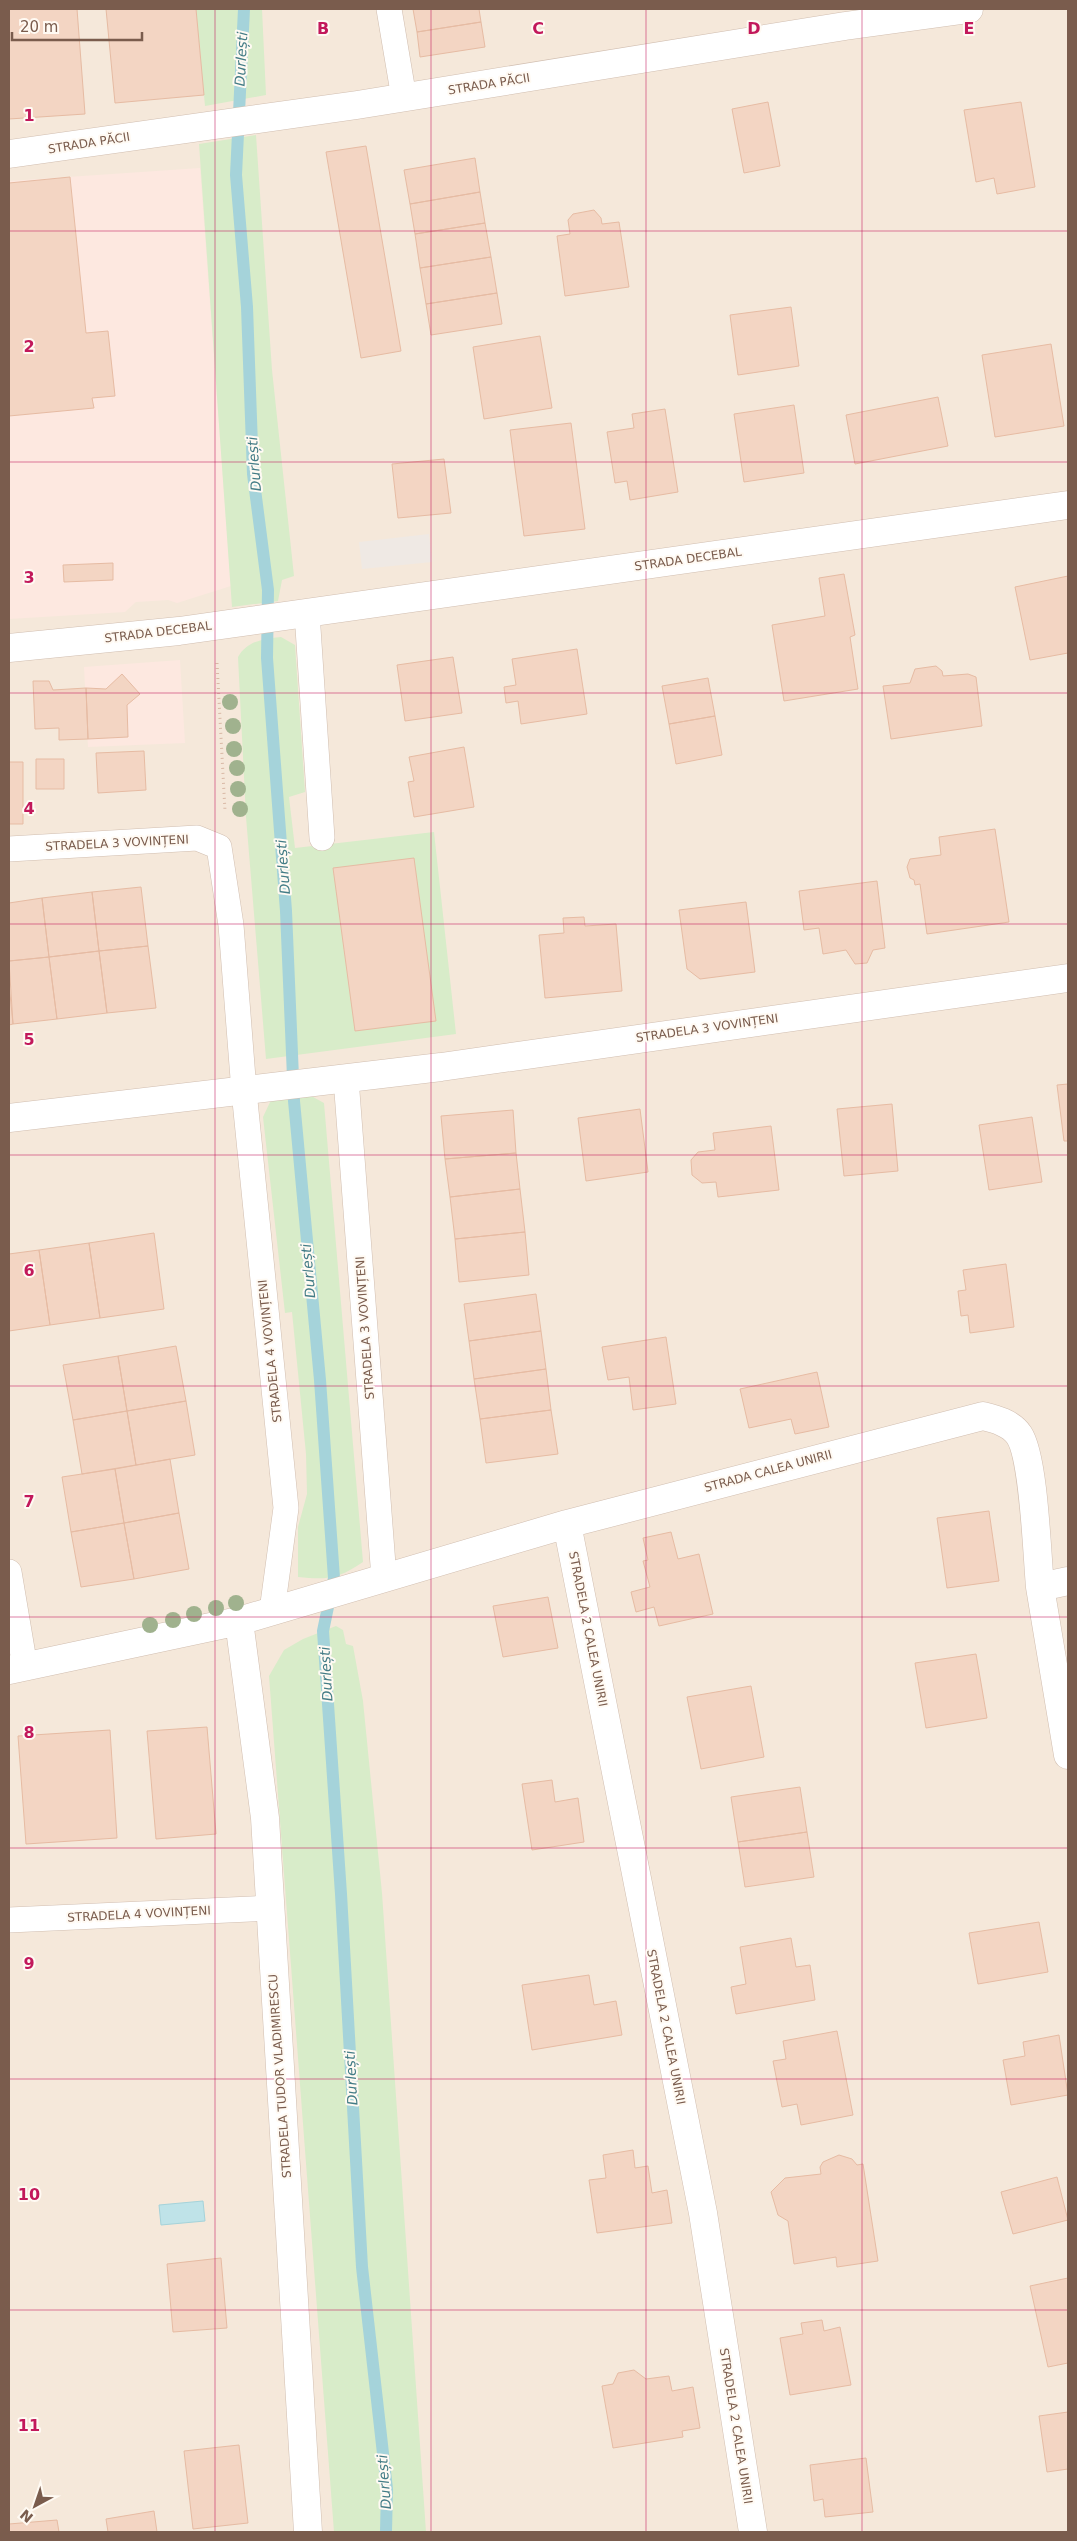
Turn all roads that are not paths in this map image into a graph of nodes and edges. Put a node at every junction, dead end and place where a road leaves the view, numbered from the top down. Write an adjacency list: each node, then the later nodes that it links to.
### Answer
1 (389, 9): 3 (lane)
2 (969, 9): 3 (street, STRADA PĂCII)
3 (404, 98): 4 (street, STRADA PĂCII)
4 (9, 154)
5 (1068, 505): 6 (street, STRADA DECEBAL)
6 (302, 614): 7 (street, STRADA DECEBAL); 8 (lane)
7 (9, 648)
8 (322, 838)
9 (9, 849): 12 (lane, STRADELA 3 VOVINȚENI)
10 (1068, 978): 11 (street, STRADELA 3 VOVINȚENI)
11 (334, 1080): 12 (street, STRADELA 3 VOVINȚENI); 16 (lane, STRADELA 3 VOVINȚENI)
12 (254, 1090): 13 (street, STRADELA 3 VOVINȚENI); 19 (lane, STRADELA 4 VOVINȚENI)
13 (9, 1118)
14 (567, 1524): 16 (street, STRADA CALEA UNIRII); 18 (street, STRADA CALEA UNIRII); 26 (street, STRADELA 2 CALEA UNIRII)
15 (9, 1572): 21 (lane)
16 (384, 1578): 19 (street, STRADA CALEA UNIRII)
17 (1068, 1581): 18 (street)
18 (1040, 1587): 22 (street, STRADA CALEA UNIRII)
19 (272, 1611): 20 (street)
20 (239, 1621): 21 (street); 23 (street, STRADELA TUDOR VLADIMIRESCU)
21 (17, 1668)
22 (1068, 1755)
23 (270, 1908): 24 (lane, STRADELA 4 VOVINȚENI); 25 (street, STRADELA TUDOR VLADIMIRESCU)
24 (9, 1920)
25 (308, 2532)
26 (753, 2532)

